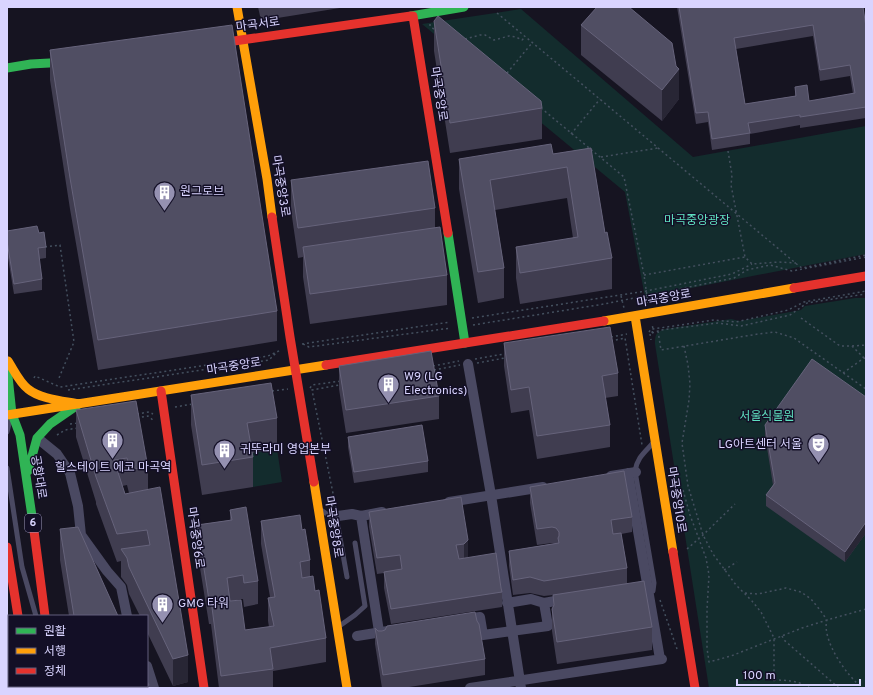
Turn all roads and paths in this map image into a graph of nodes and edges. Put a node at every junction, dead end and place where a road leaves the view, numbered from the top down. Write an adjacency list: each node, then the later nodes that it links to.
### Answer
1 (237, 7): 8 (street, 마곡중앙3로)
2 (464, 7): 3 (street, 마곡서로)
3 (429, 13): 5 (street, 마곡서로); 6 (path)
4 (497, 13): 7 (path)
5 (413, 16): 8 (street, 마곡서로); 34 (street, 마곡중앙로)
6 (438, 33)
7 (526, 37): 9 (path); 11 (path)
8 (242, 40): 10 (street, 마곡서로); 46 (street, 마곡중앙3로)
9 (460, 41)
10 (227, 42)
11 (532, 43): 14 (path); 15 (path)
12 (76, 62): 13 (street)
13 (7, 68)
14 (504, 77)
15 (600, 99): 17 (path); 18 (path)
16 (538, 105): 17 (path)
17 (571, 134): 20 (path)
18 (658, 148): 20 (path); 21 (path)
19 (728, 151): 21 (path)
20 (600, 157): 27 (path)
21 (737, 214): 24 (path); 25 (path)
22 (45, 248): 48 (path)
23 (866, 256): 25 (path); 34 (path)
24 (744, 257): 26 (path); 27 (path)
25 (796, 263): 26 (path)
26 (752, 264): 29 (path)
27 (644, 275): 29 (path)
28 (866, 276): 32 (street, 마곡중앙로)
29 (646, 291): 34 (path)
30 (866, 291): 36 (path)
31 (866, 294): 35 (path)
32 (635, 316): 38 (street, 마곡중앙로); 67 (street, 마곡중앙10로)
33 (801, 318): 41 (path)
34 (462, 323): 34 (path); 38 (street, 마곡중앙로)
35 (658, 330): 36 (path); 40 (path)
36 (652, 333): 37 (path)
37 (647, 336)
38 (465, 343): 46 (street, 마곡중앙로)
39 (866, 345): 41 (path)
40 (684, 346): 47 (path); 82 (path)
41 (852, 346): 42 (path)
42 (865, 358): 47 (path)
43 (7, 359): 55 (street)
44 (468, 364): 75 (street)
45 (7, 366): 58 (street, 공항대로 / 6)
46 (296, 370): 52 (street, 마곡중앙로); 78 (street, 마곡중앙8로)
47 (843, 373): 50 (path)
48 (58, 378)
49 (34, 379): 51 (path)
50 (866, 389)
51 (67, 390)
52 (161, 391): 55 (street, 마곡중앙로); 117 (street, 마곡중앙6로)
53 (271, 391): 54 (path)
54 (293, 391)
55 (79, 404): 58 (street, 마곡중앙로); 71 (street)
56 (195, 404): 57 (path)
57 (172, 408)
58 (10, 414): 66 (lane); 71 (street, 공항대로 / 6)
59 (134, 414): 61 (path)
60 (133, 418): 61 (path)
61 (150, 418): 65 (path)
62 (79, 423): 63 (path)
63 (64, 426)
64 (80, 428): 68 (path)
65 (155, 428)
66 (7, 432)
67 (655, 441): 70 (lane); 120 (street, 마곡중앙10로)
68 (42, 442): 101 (street)
69 (7, 468): 99 (lane)
70 (633, 472): 72 (street); 90 (street)
71 (26, 476): 100 (street, 공항대로 / 6)
72 (598, 478)
73 (552, 485): 75 (street)
74 (683, 490): 83 (path)
75 (491, 495): 76 (street); 96 (street)
76 (437, 504)
77 (735, 504): 82 (path)
78 (318, 509): 89 (lane); 104 (street, 마곡중앙8로)
79 (392, 511): 81 (street)
80 (338, 516): 81 (street)
81 (362, 516): 108 (street)
82 (703, 535): 83 (path); 88 (path)
83 (699, 540): 86 (path); 110 (path)
84 (355, 543): 104 (lane)
85 (7, 547): 98 (street)
86 (687, 549)
87 (737, 562): 88 (path)
88 (724, 570): 92 (path)
89 (347, 578)
90 (650, 589): 91 (street); 114 (street)
91 (626, 590)
92 (744, 593): 103 (path); 110 (path)
93 (658, 596): 111 (path)
94 (574, 598): 95 (street)
95 (544, 602): 96 (street); 106 (street)
96 (507, 603): 106 (street)
97 (866, 609): 103 (path)
98 (18, 615)
99 (36, 615)
100 (45, 615)
101 (127, 615)
102 (456, 620): 106 (street)
103 (827, 620): 109 (path); 115 (path)
104 (338, 627): 118 (street, 마곡중앙8로)
105 (395, 630): 108 (street)
106 (512, 632): 114 (street)
107 (357, 636): 108 (street)
108 (380, 636)
109 (782, 636): 110 (path); 123 (path)
110 (774, 638): 113 (path)
111 (678, 651)
112 (148, 669): 116 (street)
113 (774, 680): 121 (path); 122 (path)
114 (520, 684): 119 (street)
115 (859, 686): 124 (path); 125 (path)
116 (154, 688)
117 (204, 688)
118 (347, 688)
119 (470, 688)
120 (695, 688)
121 (772, 688)
122 (810, 688)
123 (839, 688)
124 (857, 688)
125 (863, 688)

